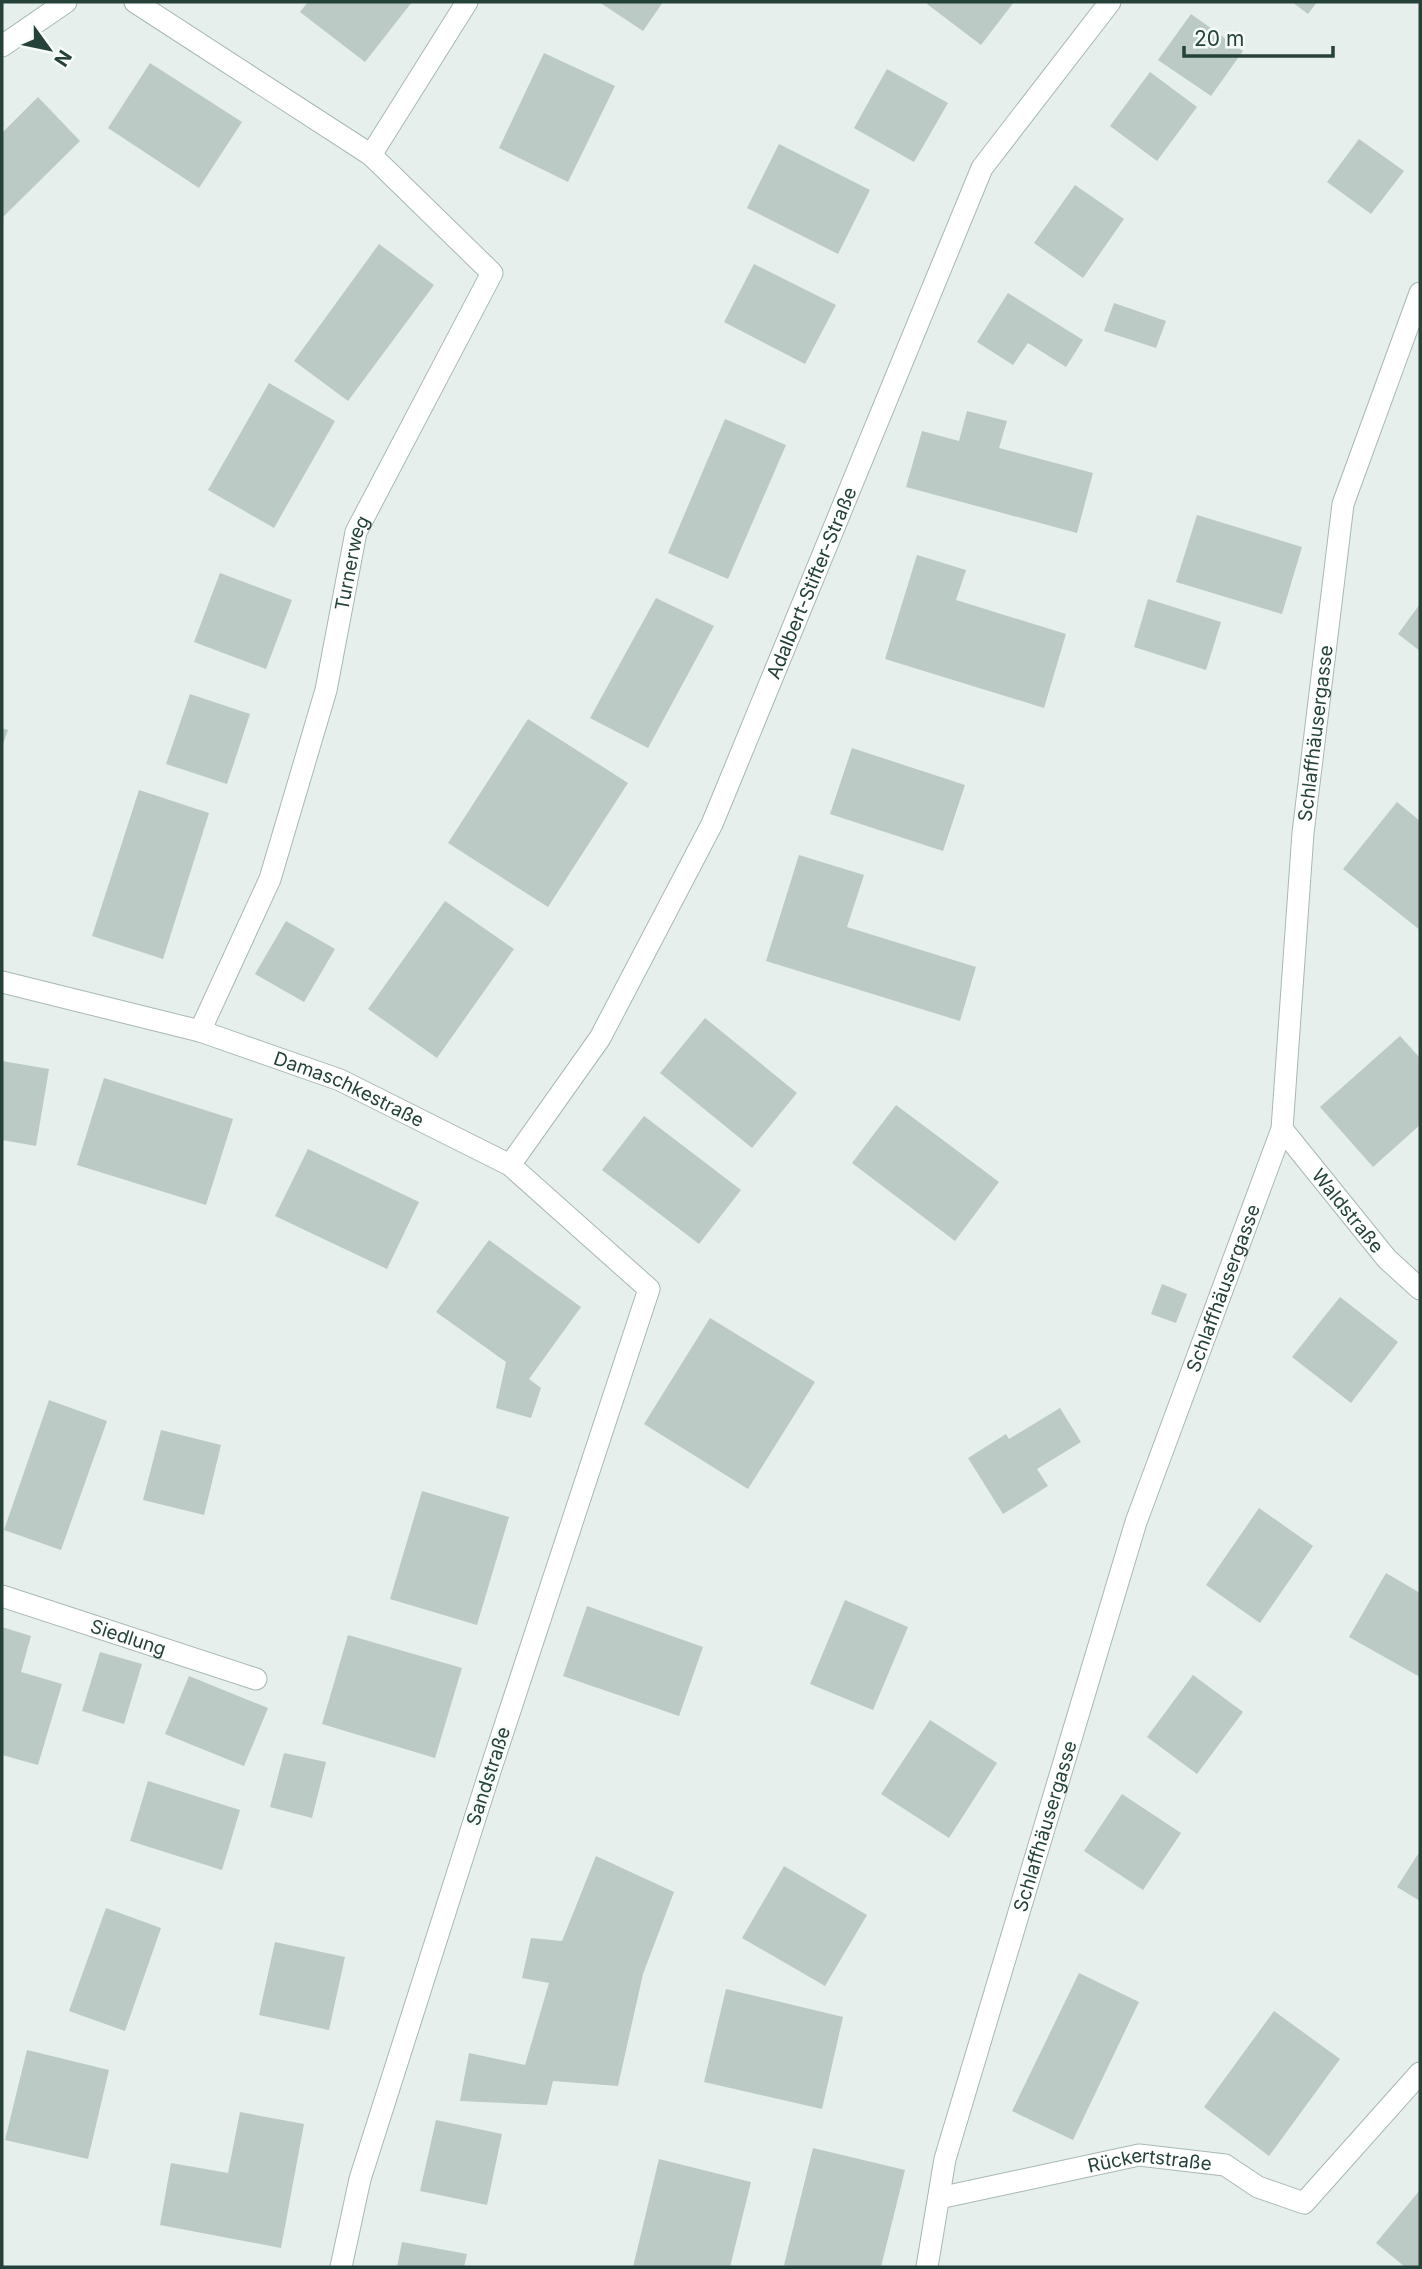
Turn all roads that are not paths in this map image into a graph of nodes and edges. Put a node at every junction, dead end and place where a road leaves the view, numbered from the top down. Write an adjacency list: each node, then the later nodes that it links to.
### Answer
1 (66, 2): 5 (street)
2 (135, 2): 6 (street, Turnerweg)
3 (467, 2): 6 (street)
4 (1110, 2): 11 (street, Adalbert-Stifter-Straße)
5 (2, 46)
6 (371, 155): 9 (street, Turnerweg)
7 (1420, 293): 10 (street, Schlaffhäusergasse)
8 (2, 982): 9 (street, Damaschkestraße)
9 (200, 1031): 11 (street, Damaschkestraße)
10 (1282, 1129): 13 (street, Waldstraße); 17 (street, Schlaffhäusergasse)
11 (510, 1165): 12 (street, Damaschkestraße)
12 (649, 1289): 18 (street, Sandstraße)
13 (1420, 1289)
14 (2, 1596): 15 (street, Siedlung)
15 (256, 1679)
16 (1420, 2073): 17 (street, Rückertstraße)
17 (939, 2198): 19 (street, Schlaffhäusergasse)
18 (341, 2267)
19 (927, 2267)

